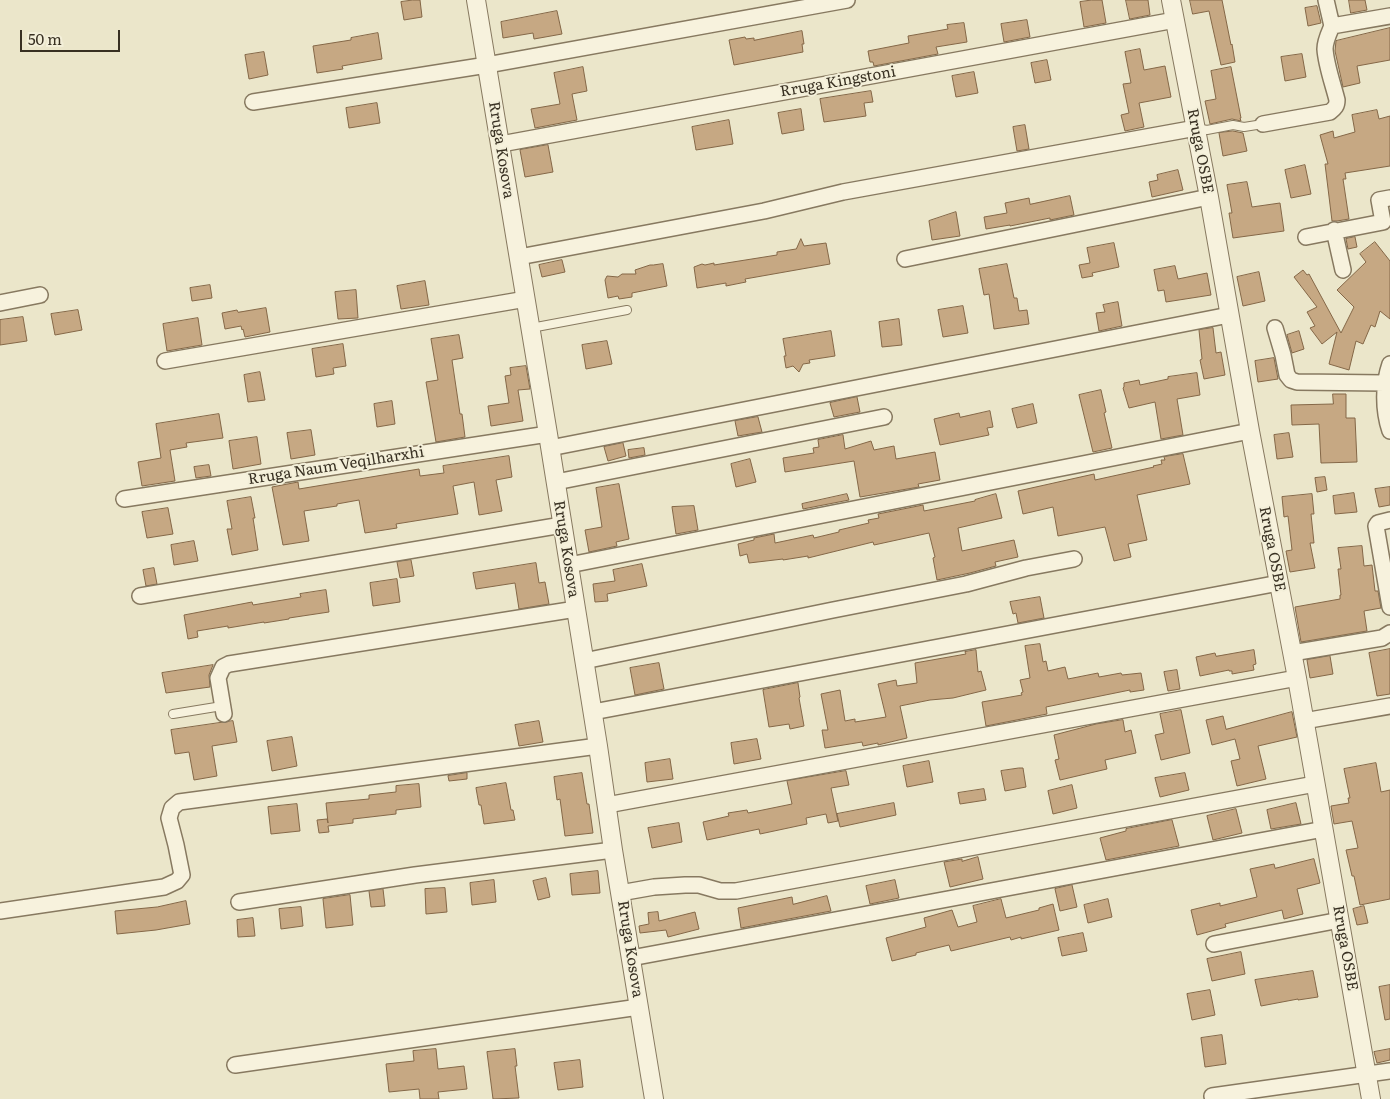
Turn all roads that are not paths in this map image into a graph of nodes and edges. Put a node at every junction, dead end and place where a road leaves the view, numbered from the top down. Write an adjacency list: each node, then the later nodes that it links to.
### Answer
1 (476, 0): 8 (street, Rruga Kosova)
2 (847, 0): 8 (street)
3 (1172, 0): 6 (street, Rruga OSBE)
4 (1326, 0): 7 (street)
5 (1390, 16): 7 (street)
6 (1175, 20): 11 (street, Rruga OSBE); 12 (street, Rruga Kingstoni)
7 (1332, 26): 10 (street)
8 (487, 65): 9 (street); 12 (street, Rruga Kosova)
9 (253, 102)
10 (1263, 124): 11 (lane)
11 (1196, 128): 13 (street, Rruga OSBE); 17 (street)
12 (501, 144): 17 (street, Rruga Kosova)
13 (1208, 197): 18 (street); 24 (street, Rruga OSBE)
14 (1390, 198): 15 (street)
15 (1334, 230): 16 (street); 19 (street)
16 (1306, 237)
17 (519, 257): 21 (street, Rruga Kosova)
18 (905, 259)
19 (1343, 270)
20 (40, 295): 22 (street)
21 (526, 299): 25 (street, Rruga Kosova); 27 (street)
22 (0, 303)
23 (627, 310): 25 (lane)
24 (1229, 315): 31 (street, Rruga OSBE); 33 (street, Rruga Naum Veqilharxhi)
25 (531, 328): 33 (street, Rruga Kosova)
26 (1275, 328): 29 (street)
27 (165, 360)
28 (1390, 364): 29 (street)
29 (1385, 383): 32 (street)
30 (884, 417): 34 (street)
31 (1250, 431): 39 (street); 40 (street, Rruga OSBE)
32 (1390, 431)
33 (549, 441): 34 (street, Rruga Kosova); 35 (street, Rruga Naum Veqilharxhi)
34 (556, 482): 37 (street, Rruga Kosova)
35 (124, 499)
36 (1390, 520): 42 (street)
37 (562, 525): 39 (street, Rruga Kosova); 41 (street)
38 (1074, 559): 46 (street)
39 (569, 566): 43 (street, Rruga Kosova)
40 (1279, 583): 45 (street, Rruga OSBE); 50 (street)
41 (140, 596)
42 (1390, 607)
43 (576, 609): 46 (street, Rruga Kosova); 49 (street)
44 (1390, 633): 45 (street)
45 (1292, 653): 47 (street, Rruga OSBE)
46 (584, 661): 50 (street, Rruga Kosova)
47 (1296, 678): 52 (street, Rruga OSBE); 55 (street)
48 (1390, 706): 52 (street)
49 (223, 710): 51 (lane)
50 (593, 712): 53 (street, Rruga Kosova)
51 (173, 714)
52 (1304, 722): 54 (street, Rruga OSBE)
53 (598, 746): 55 (street, Rruga Kosova); 60 (street)
54 (1315, 784): 56 (street, Rruga OSBE); 58 (street)
55 (607, 805): 57 (street, Rruga Kosova)
56 (1324, 829): 61 (street, Rruga OSBE); 63 (street)
57 (613, 850): 58 (street, Rruga Kosova); 59 (street)
58 (620, 893): 63 (street, Rruga Kosova)
59 (239, 902)
60 (0, 911)
61 (1340, 920): 62 (street); 67 (street, Rruga OSBE)
62 (1214, 944)
63 (631, 958): 64 (street, Rruga Kosova)
64 (639, 1007): 65 (street); 69 (street, Rruga Kosova)
65 (236, 1065)
66 (1390, 1071): 67 (street)
67 (1366, 1075): 68 (street); 70 (street, Rruga OSBE)
68 (1212, 1096)
69 (654, 1099)
70 (1371, 1099)

